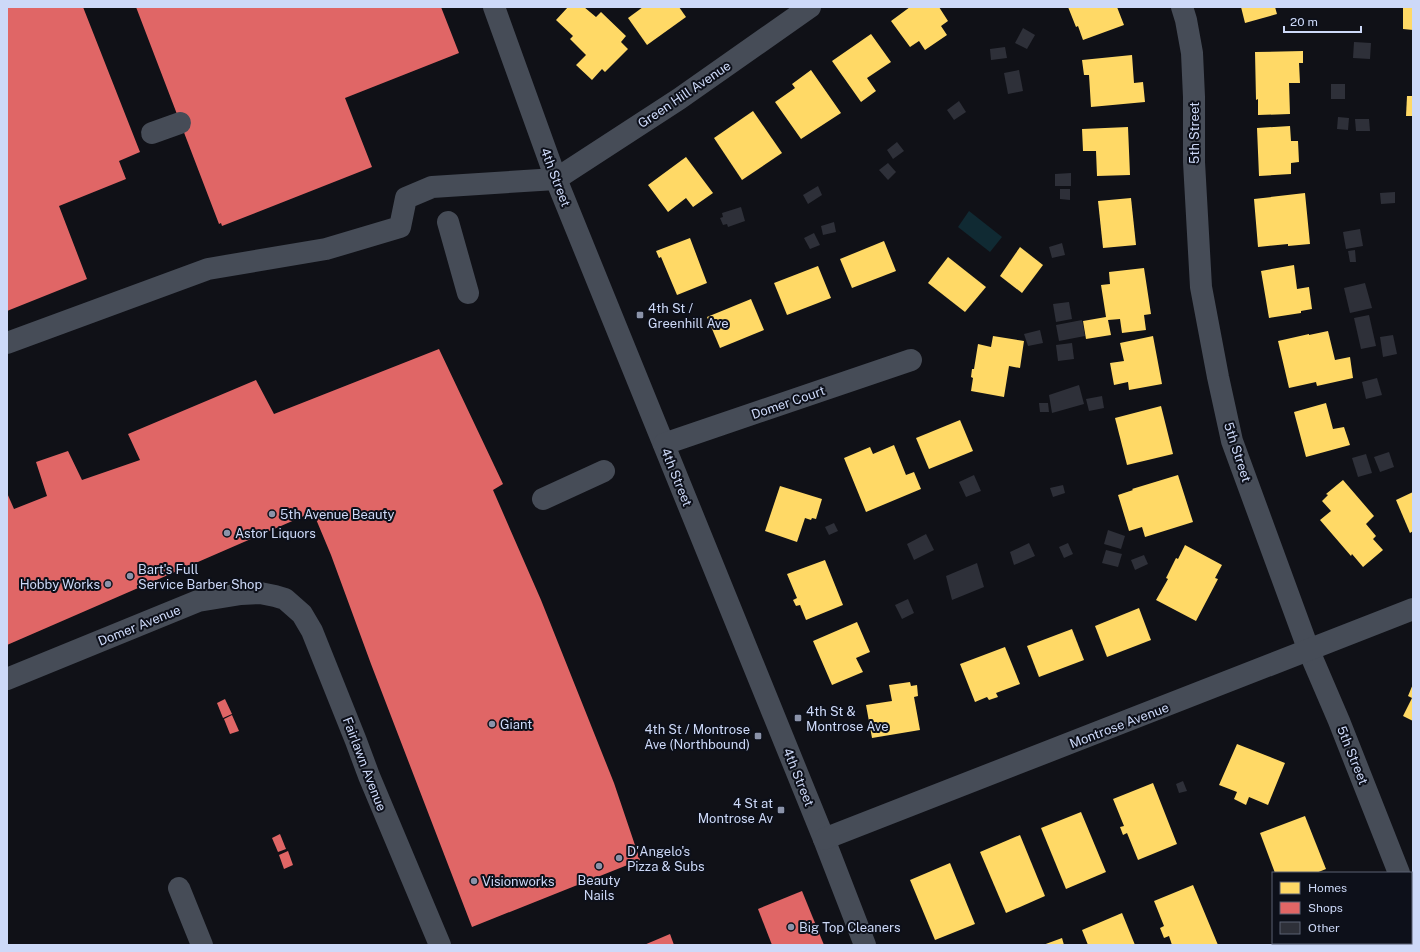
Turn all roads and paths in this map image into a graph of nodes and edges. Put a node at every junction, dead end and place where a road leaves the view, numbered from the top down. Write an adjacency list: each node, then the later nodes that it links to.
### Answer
1 (494, 7): 6 (street, 4th Street)
2 (810, 7): 6 (street, Green Hill Avenue)
3 (1182, 7): 16 (street, 5th Street)
4 (180, 123): 5 (street)
5 (152, 133)
6 (556, 179): 9 (street); 11 (street, 4th Street)
7 (448, 222): 8 (street)
8 (468, 293)
9 (7, 343)
10 (911, 360): 11 (street, Domer Court)
11 (664, 444): 18 (street, 4th Street)
12 (604, 471): 13 (street)
13 (543, 499)
14 (275, 596): 17 (street, Domer Avenue); 22 (street, Fairlawn Avenue)
15 (1413, 609): 16 (street, Montrose Avenue)
16 (1309, 650): 18 (street, Montrose Avenue); 19 (street, 5th Street)
17 (7, 679)
18 (824, 840): 23 (street, 4th Street)
19 (1399, 872)
20 (179, 888): 21 (street)
21 (202, 945)
22 (440, 945)
23 (865, 945)

